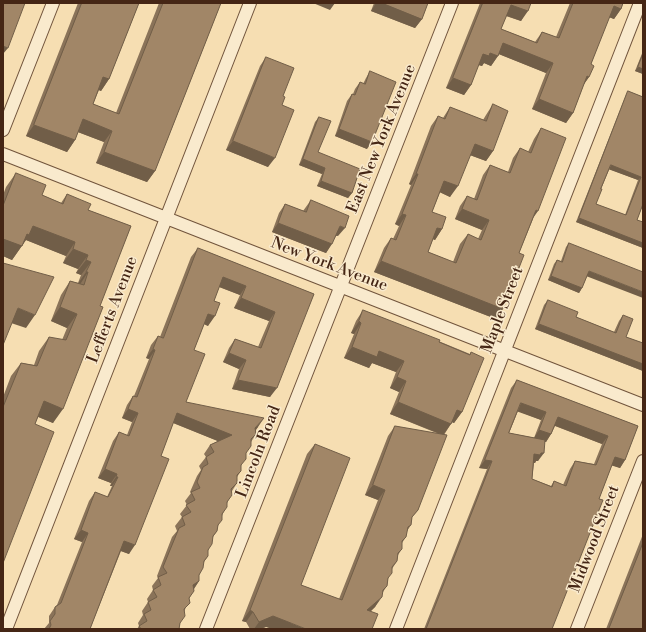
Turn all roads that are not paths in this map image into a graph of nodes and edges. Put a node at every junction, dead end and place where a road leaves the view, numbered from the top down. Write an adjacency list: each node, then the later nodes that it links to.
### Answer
1 (53, 3): 5 (street)
2 (250, 3): 7 (street, Lefferts Avenue)
3 (452, 3): 8 (street, East New York Avenue)
4 (640, 3): 9 (street, Maple Street)
5 (3, 130)
6 (3, 154): 7 (street, New York Avenue)
7 (166, 218): 8 (street, New York Avenue); 12 (street, Lefferts Avenue)
8 (341, 287): 9 (street, New York Avenue); 13 (street, Lincoln Road)
9 (504, 351): 10 (street, New York Avenue); 14 (street, Maple Street)
10 (643, 405)
11 (643, 461): 15 (street, Midwood Street)
12 (6, 629)
13 (206, 629)
14 (396, 629)
15 (577, 629)

